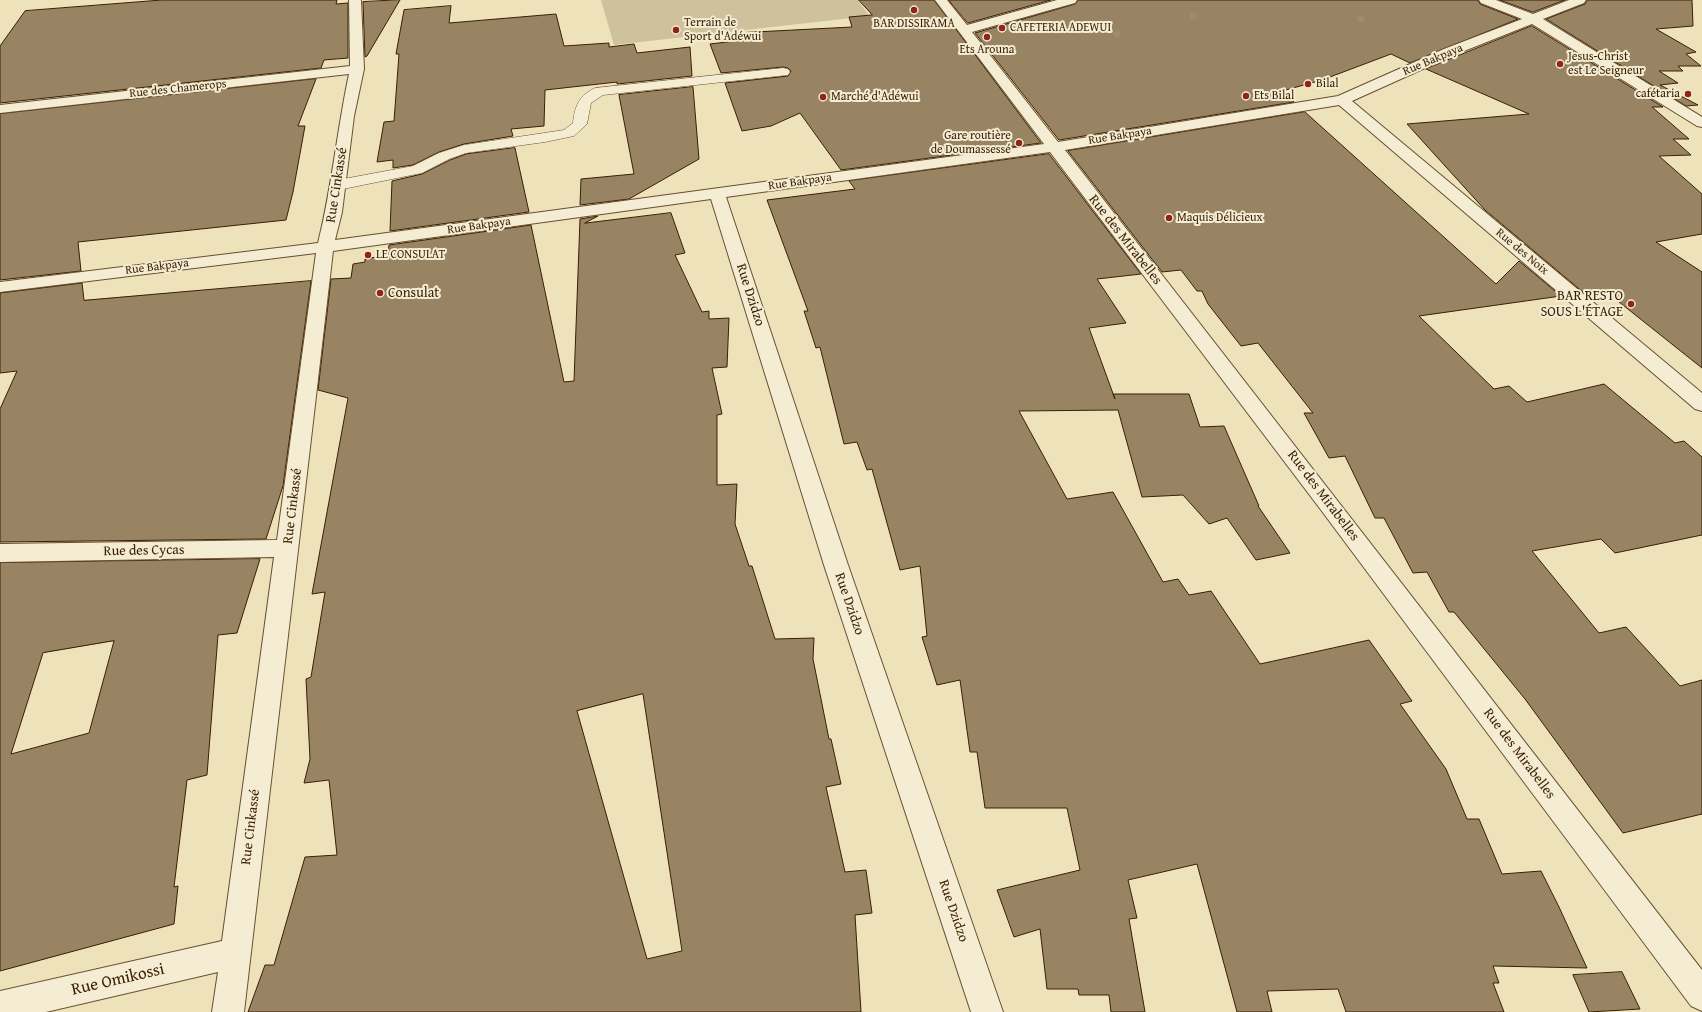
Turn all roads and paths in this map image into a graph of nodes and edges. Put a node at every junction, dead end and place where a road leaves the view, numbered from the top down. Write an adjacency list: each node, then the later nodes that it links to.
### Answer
1 (355, 0): 8 (street, Rue Cinkassé)
2 (941, 0): 7 (street, Rue des Mirabelles)
3 (1071, 0): 7 (street)
4 (1485, 0): 6 (street)
5 (1580, 0): 6 (street, Rue Bakpaya)
6 (1532, 18): 10 (street, Rue Bakpaya); 12 (street)
7 (963, 30): 13 (street, Rue des Mirabelles)
8 (357, 69): 11 (street, Rue des Chamerops); 14 (street, Rue Cinkassé)
9 (782, 72): 14 (lane)
10 (1342, 100): 13 (street, Rue Bakpaya); 18 (street, Rue des Noix)
11 (0, 109)
12 (1702, 123)
13 (1054, 147): 15 (street, Rue Bakpaya); 22 (street, Rue des Mirabelles)
14 (338, 185): 16 (street, Rue Cinkassé)
15 (717, 193): 16 (street, Rue Bakpaya); 25 (street, Rue Dzidzo)
16 (325, 247): 17 (street, Rue Bakpaya); 19 (street, Rue Cinkassé)
17 (0, 287)
18 (1702, 404)
19 (287, 548): 20 (street, Rue des Cycas); 21 (street, Rue Cinkassé)
20 (0, 553)
21 (235, 953): 23 (street, Rue Omikossi); 24 (street, Rue Cinkassé)
22 (1702, 996)
23 (0, 1007)
24 (228, 1012)
25 (987, 1012)

